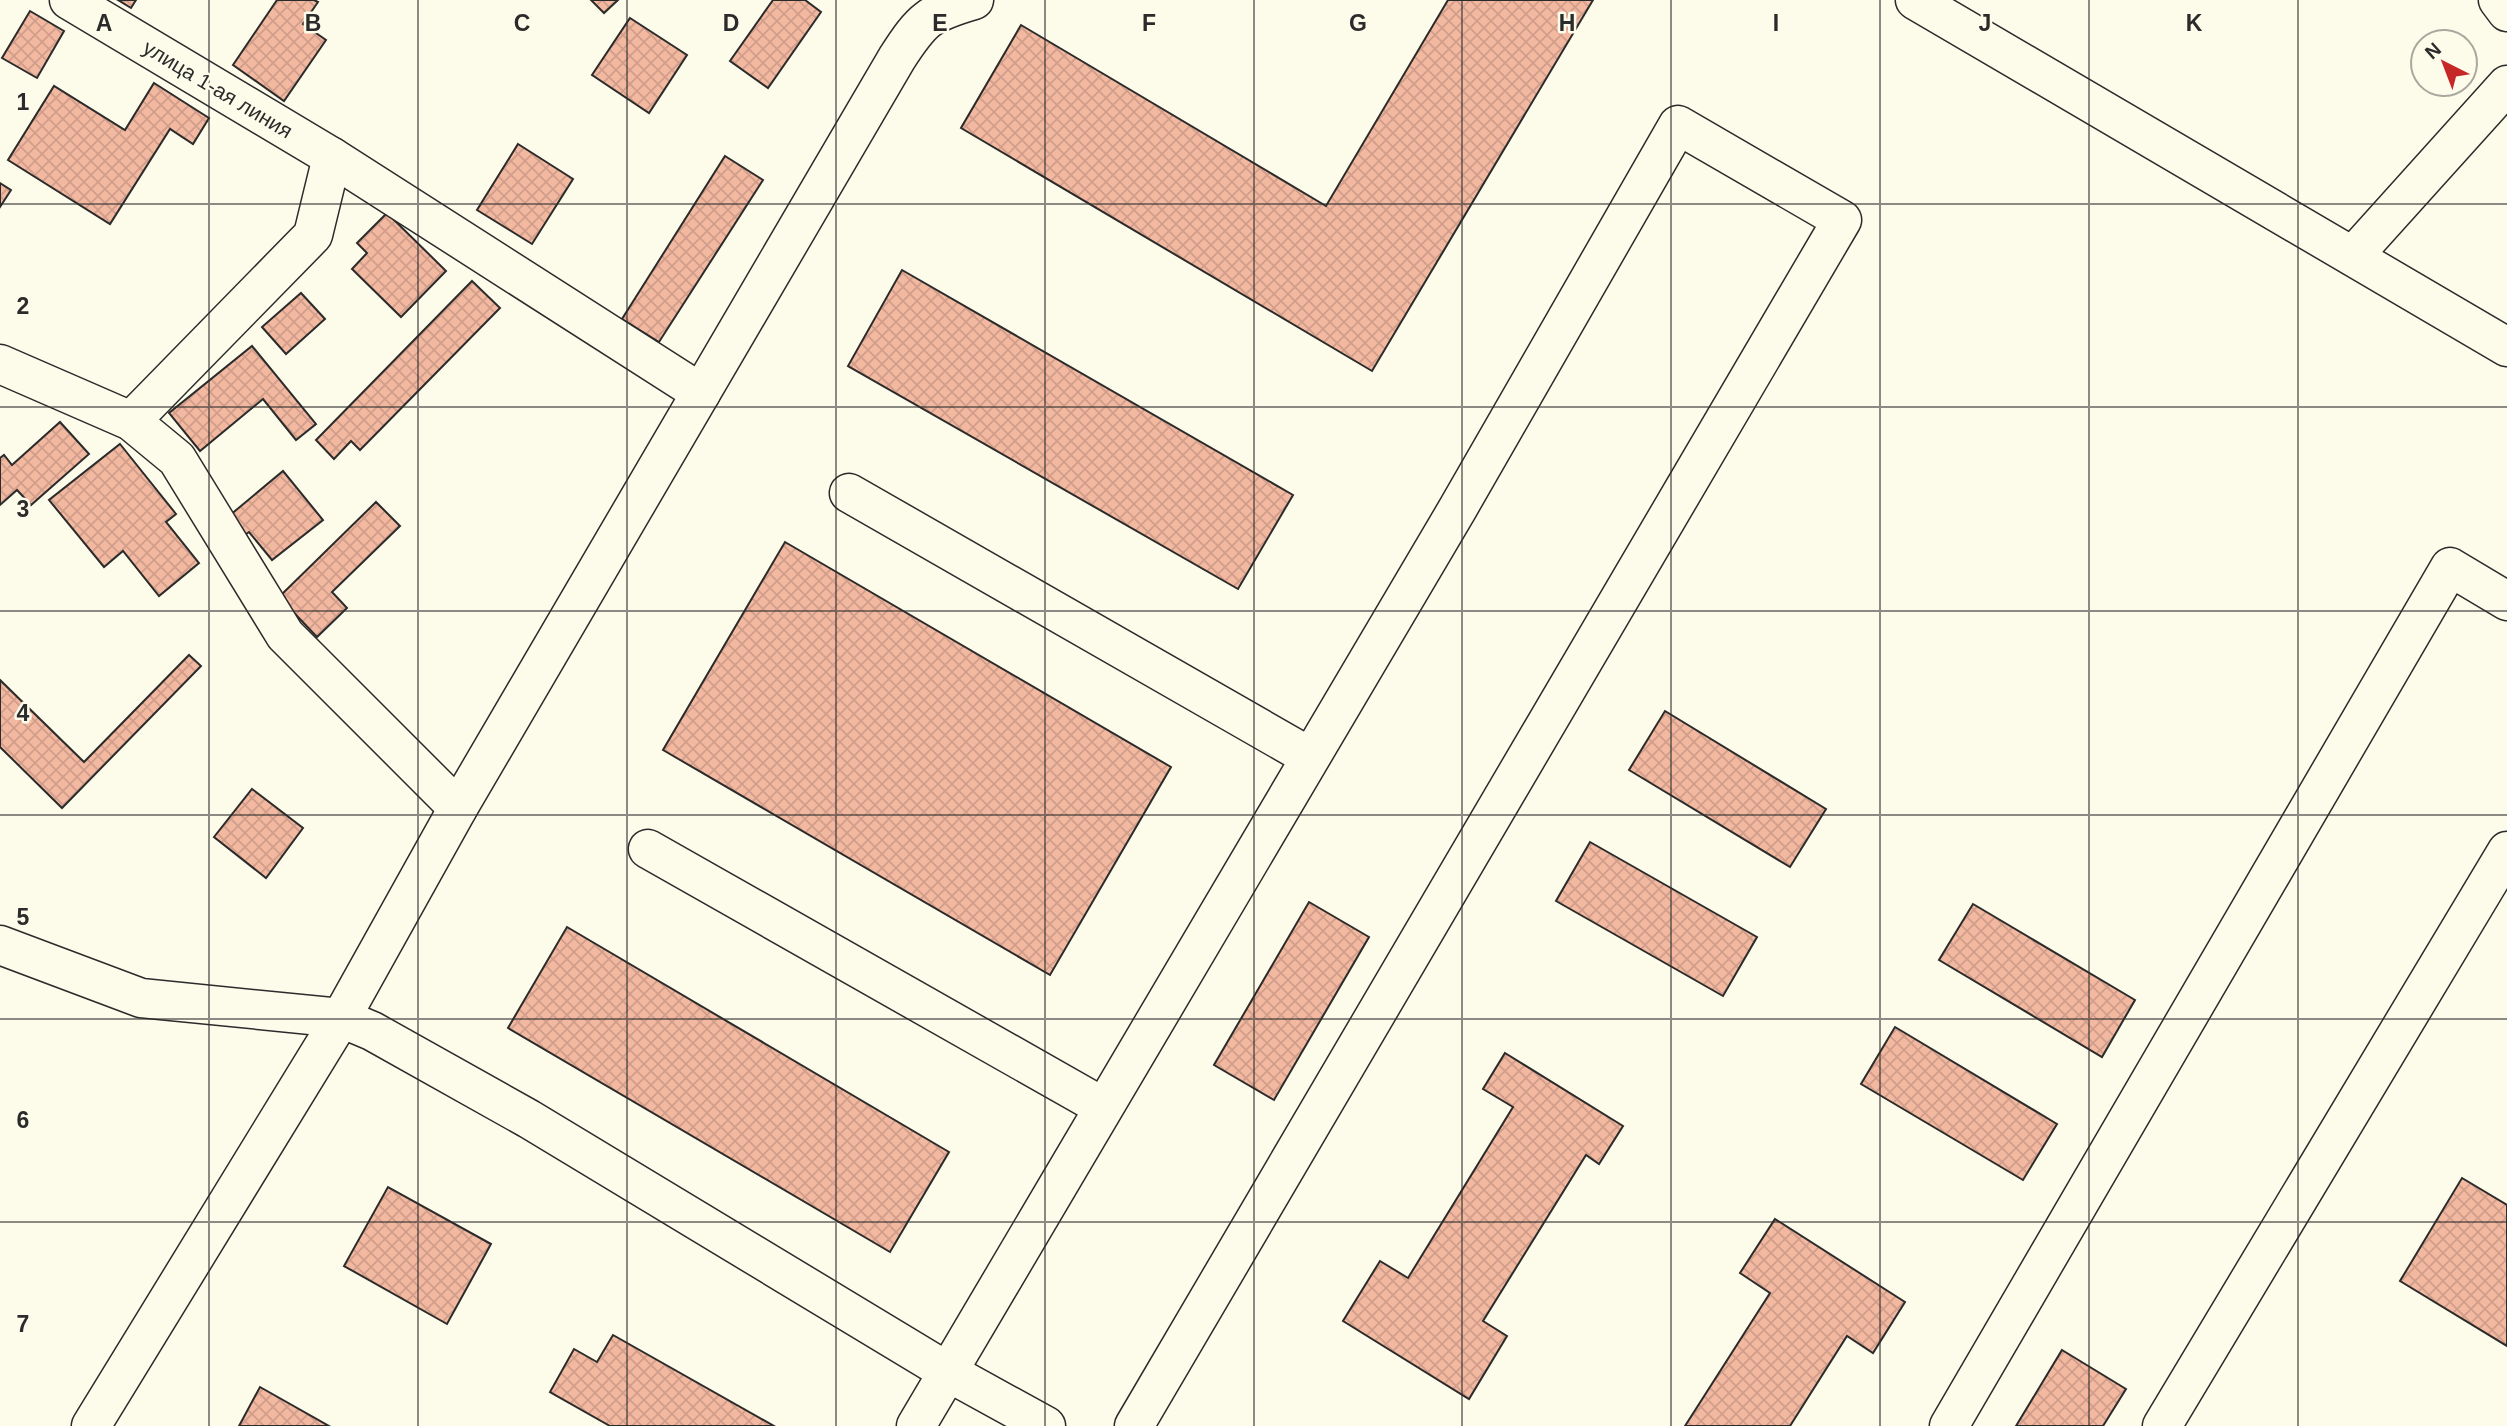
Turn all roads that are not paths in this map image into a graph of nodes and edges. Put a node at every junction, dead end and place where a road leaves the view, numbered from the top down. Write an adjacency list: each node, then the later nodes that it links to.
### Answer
1 (69, 0): 7 (street, улица 1-ая линия)
2 (974, 0): 11 (street)
3 (1915, 0): 8 (street)
4 (2498, 0): 5 (street)
5 (2507, 12)
6 (2507, 85): 8 (street)
7 (332, 157): 11 (street, улица 1-ая линия); 12 (street)
8 (2353, 256): 9 (street)
9 (2507, 347)
10 (0, 364): 12 (street)
11 (701, 393): 16 (street)
12 (131, 421): 16 (street)
13 (849, 493): 15 (street)
14 (2507, 601): 27 (street)
15 (1310, 757): 21 (street); 26 (street)
16 (458, 808): 20 (street)
17 (648, 849): 21 (street)
18 (2507, 851): 28 (street)
19 (0, 946): 20 (street)
20 (341, 1018): 22 (street); 23 (street)
21 (1103, 1107): 22 (street)
22 (947, 1372): 24 (street); 25 (street)
23 (91, 1426)
24 (916, 1426)
25 (1046, 1426)
26 (1133, 1426)
27 (1949, 1426)
28 (2162, 1426)

